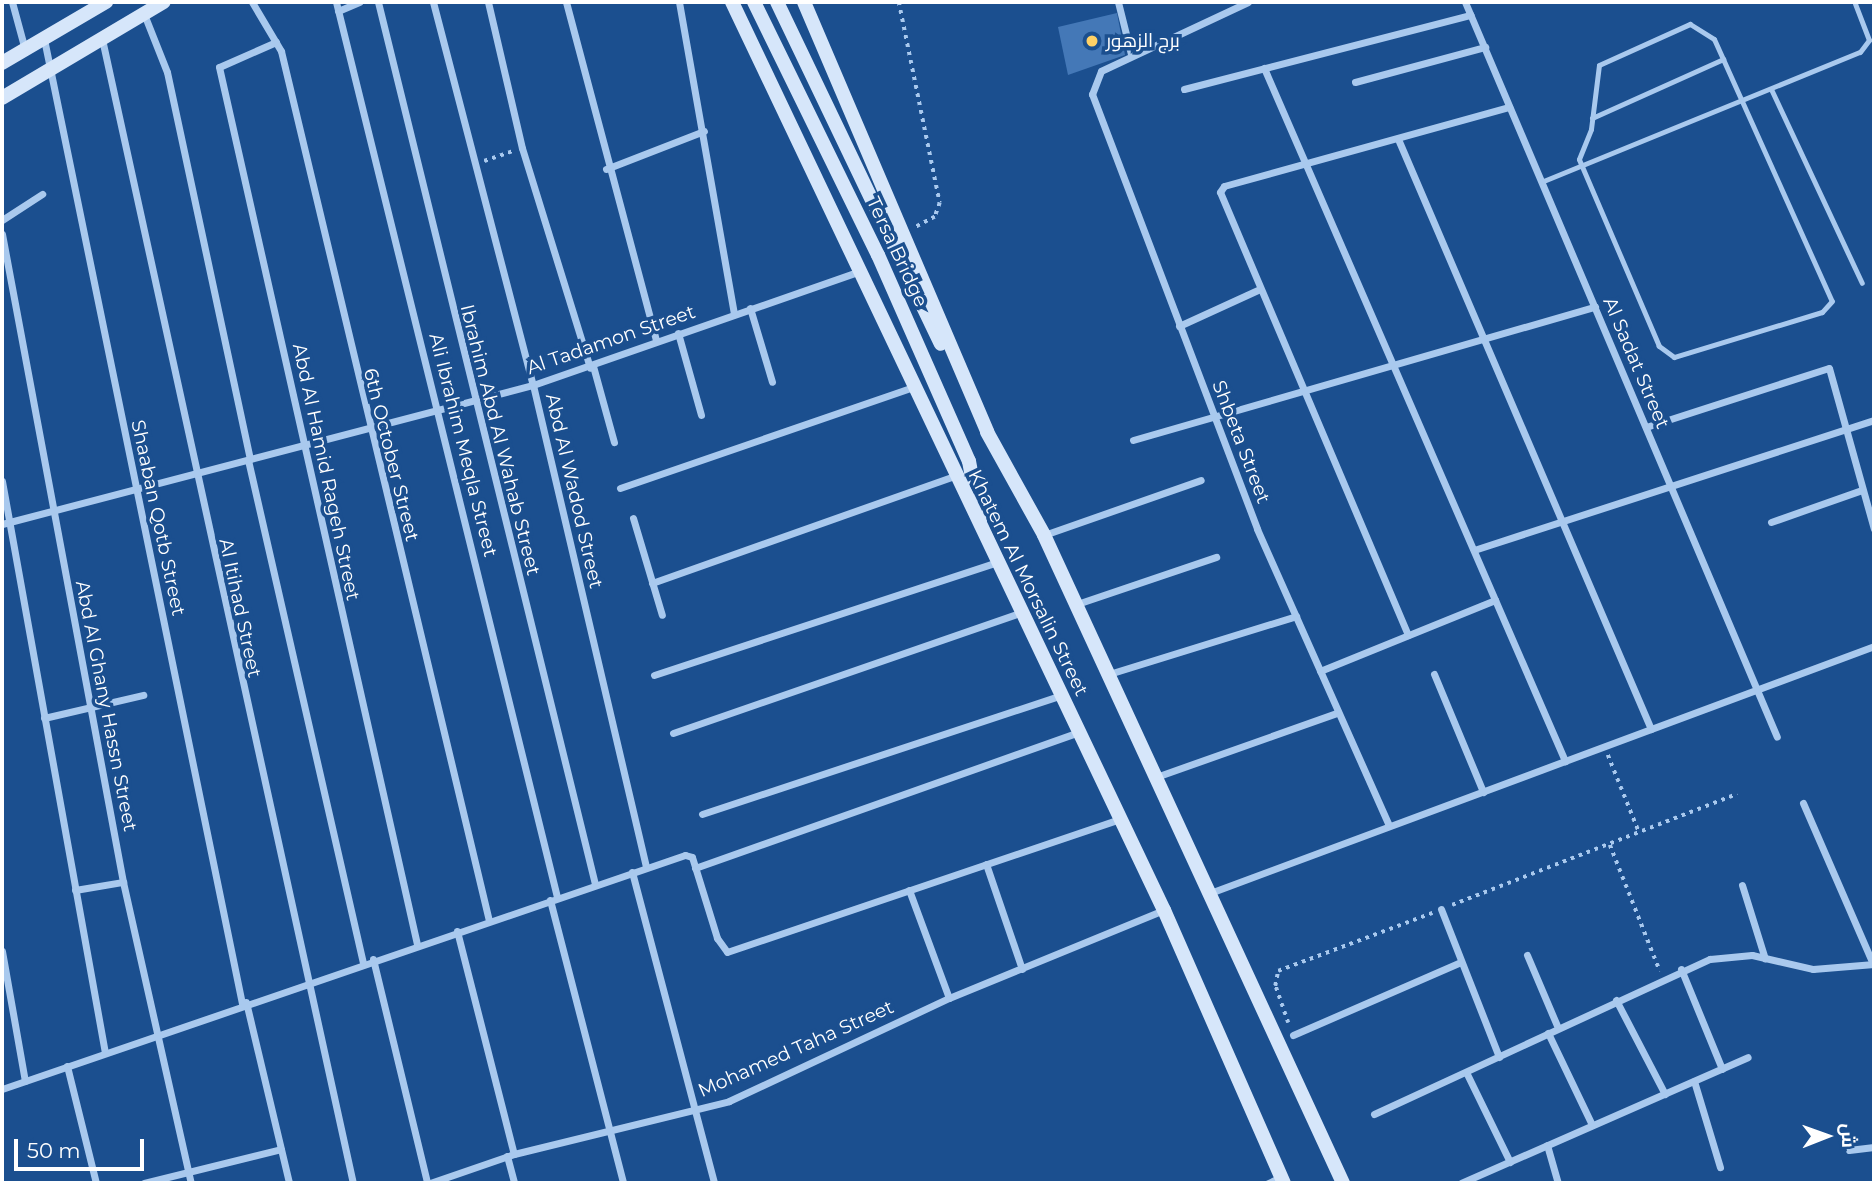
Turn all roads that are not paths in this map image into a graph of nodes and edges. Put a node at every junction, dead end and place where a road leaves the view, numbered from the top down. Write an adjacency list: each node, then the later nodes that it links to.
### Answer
1 (12, 2): 28 (street)
2 (106, 2): 20 (main road)
3 (164, 2): 22 (main road)
4 (251, 2): 26 (street, 6th October Street)
5 (336, 2): 21 (street, Ali Ibrahim Meqla Street)
6 (359, 2): 21 (street)
7 (379, 2): 66 (street, Ibrahim Abd Al Wahab Street)
8 (433, 2): 63 (street, Abd Al Wadod Street)
9 (488, 2): 60 (street)
10 (566, 2): 45 (street)
11 (679, 2): 41 (street)
12 (732, 2): 50 (main road, Khatem Al Morsalin Street)
13 (754, 2): 92 (main road, Tersa Bridge)
14 (777, 2): 74 (main road, Tersa Bridge)
15 (804, 2): 74 (main road, Khatem Al Morsalin Street)
16 (1118, 2): 29 (street)
17 (1248, 2): 29 (street)
18 (1465, 2): 23 (street, Al Sadat Street)
19 (1855, 4): 36 (lane)
20 (83, 8): 24 (main road)
21 (338, 11): 67 (street, Ali Ibrahim Meqla Street)
22 (144, 14): 25 (main road); 78 (street)
23 (1471, 15): 27 (street, Al Sadat Street); 32 (street)
24 (43, 39): 28 (main road); 33 (street, Shaaban Qotb Street)
25 (102, 39): 33 (main road); 79 (street, Al Itihad Street)
26 (276, 43): 72 (street, 6th October Street); 77 (street, Abd Al Hamid Rageh Street)
27 (1485, 47): 34 (street); 39 (street, Al Sadat Street)
28 (25, 50): 31 (main road)
29 (1131, 54): 56 (street, Shbeta Street)
30 (1723, 59): 38 (lane); 40 (lane); 40 (lane)
31 (2, 63)
32 (1264, 68): 35 (street); 43 (street)
33 (51, 69): 37 (main road); 85 (street, Shaaban Qotb Street)
34 (1354, 82)
35 (1184, 89)
36 (1771, 89): 38 (lane); 51 (lane)
37 (2, 98)
38 (1742, 101): 44 (lane); 44 (lane)
39 (1509, 107): 42 (street); 46 (street, Al Sadat Street)
40 (1592, 118): 44 (lane)
41 (704, 131): 45 (street); 55 (street)
42 (1398, 139): 43 (street); 59 (street)
43 (1306, 165): 52 (street); 61 (street)
44 (1580, 166): 46 (lane)
45 (606, 169): 58 (street)
46 (1541, 182): 53 (street, Al Sadat Street)
47 (41, 194): 48 (street)
48 (2, 219)
49 (2, 234): 87 (street, Abd Al Ghany Hassn Street)
50 (862, 271): 54 (street, Al Tadamon Street); 64 (main road, Khatem Al Morsalin Street)
51 (1862, 283)
52 (1260, 289): 56 (street); 65 (street)
53 (1595, 307): 59 (street); 71 (street, Al Sadat Street)
54 (750, 309): 55 (street, Al Tadamon Street); 62 (street)
55 (734, 314): 57 (street, Al Tadamon Street)
56 (1179, 326): 69 (street, Shbeta Street)
57 (678, 333): 58 (street, Al Tadamon Street); 68 (street)
58 (656, 341): 60 (street, Al Tadamon Street)
59 (1485, 342): 61 (street); 89 (street)
60 (592, 367): 63 (street, Al Tadamon Street); 76 (street)
61 (1394, 367): 65 (street); 95 (street)
62 (772, 382)
63 (533, 385): 66 (street, Al Tadamon Street); 128 (street, Abd Al Wadod Street)
64 (914, 387): 80 (main road, Khatem Al Morsalin Street); 84 (street)
65 (1304, 392): 69 (street); 104 (street)
66 (475, 400): 67 (street, Al Tadamon Street); 132 (street, Ibrahim Abd Al Wahab Street)
67 (438, 409): 72 (street, Al Tadamon Street); 137 (street, Ali Ibrahim Meqla Street)
68 (701, 415)
69 (1214, 418): 75 (street); 103 (street, Shbeta Street)
70 (1874, 420): 73 (street)
71 (1646, 427): 73 (street); 83 (street, Al Sadat Street)
72 (368, 428): 77 (street, Al Tadamon Street); 140 (street, 6th October Street)
73 (1847, 429): 83 (street); 86 (street)
74 (987, 432): 94 (main road, Khatem Al Morsalin Street)
75 (1133, 440)
76 (614, 442)
77 (306, 444): 78 (street, Al Tadamon Street); 142 (street, Abd Al Hamid Rageh Street)
78 (249, 459): 79 (street, Al Tadamon Street); 148 (street)
79 (197, 474): 85 (street, Al Tadamon Street); 152 (street, Al Itihad Street)
80 (954, 476): 92 (main road, Khatem Al Morsalin Street); 98 (street)
81 (1200, 480): 94 (street)
82 (2, 481): 91 (street)
83 (1670, 484): 89 (street); 110 (street, Al Sadat Street)
84 (620, 488)
85 (136, 489): 87 (street, Al Tadamon Street); 155 (street, Shaaban Qotb Street)
86 (1863, 490): 90 (street); 93 (street)
87 (53, 512): 91 (street, Al Tadamon Street); 113 (street, Abd Al Ghany Hassn Street)
88 (633, 519): 98 (street)
89 (1562, 520): 95 (street); 116 (street)
90 (1771, 522)
91 (5, 523): 115 (street)
92 (981, 528): 97 (main road, Khatem Al Morsalin Street)
93 (1874, 529)
94 (1044, 534): 100 (main road, Khatem Al Morsalin Street)
95 (1474, 550): 99 (street)
96 (1216, 557): 100 (street)
97 (998, 562): 101 (main road, Khatem Al Morsalin Street); 109 (street)
98 (652, 583): 102 (street)
99 (1495, 600): 104 (street); 120 (street)
100 (1076, 604): 107 (main road, Khatem Al Morsalin Street)
101 (1022, 612): 111 (main road, Khatem Al Morsalin Street); 118 (street)
102 (662, 615)
103 (1296, 616): 106 (street, Shbeta Street); 107 (street)
104 (1408, 635): 106 (street)
105 (1874, 646): 110 (street)
106 (1320, 671): 114 (street, Shbeta Street)
107 (1108, 674): 121 (main road, Khatem Al Morsalin Street)
108 (1434, 674): 122 (street)
109 (654, 675)
110 (1757, 689): 116 (street); 119 (street, Al Sadat Street)
111 (1062, 694): 117 (main road, Khatem Al Morsalin Street); 124 (street)
112 (143, 695): 113 (street)
113 (89, 706): 115 (street); 131 (street, Abd Al Ghany Hassn Street)
114 (1337, 713): 121 (street); 126 (street, Shbeta Street)
115 (44, 718): 134 (street)
116 (1651, 729): 120 (street)
117 (1079, 732): 125 (main road, Khatem Al Morsalin Street); 129 (street)
118 (673, 733)
119 (1777, 737)
120 (1565, 761): 122 (street)
121 (1155, 777): 136 (main road, Khatem Al Morsalin Street)
122 (1483, 792): 126 (street)
123 (1803, 803): 149 (street)
124 (702, 814)
125 (1121, 819): 127 (street); 139 (main road, Khatem Al Morsalin Street)
126 (1389, 825): 136 (street)
127 (986, 864): 135 (street); 151 (street)
128 (646, 867): 129 (street); 130 (street)
129 (695, 868): 135 (street)
130 (632, 872): 132 (street); 170 (street)
131 (123, 882): 134 (street); 158 (street, Abd Al Ghany Hassn Street)
132 (595, 884): 137 (street)
133 (1742, 885): 146 (street)
134 (75, 890): 160 (street)
135 (909, 890): 153 (street)
136 (1209, 894): 193 (main road, Khatem Al Morsalin Street)
137 (553, 899): 140 (street); 173 (street, Ali Ibrahim Meqla Street)
138 (1441, 909): 147 (street)
139 (1164, 911): 151 (street, Mohamed Taha Street); 182 (main road, Khatem Al Morsalin Street)
140 (489, 920): 141 (street)
141 (457, 931): 142 (street); 178 (street)
142 (417, 944): 145 (street)
143 (2, 951): 166 (street)
144 (1527, 955): 156 (street)
145 (373, 959): 148 (street); 188 (street)
146 (1765, 959): 149 (street); 150 (street)
147 (1461, 962): 159 (street); 162 (street)
148 (363, 963): 152 (street)
149 (1874, 964)
150 (1681, 968): 154 (street); 164 (street)
151 (1022, 969): 153 (street, Mohamed Taha Street)
152 (309, 981): 155 (street); 187 (street, Al Itihad Street)
153 (949, 998): 170 (street, Mohamed Taha Street)
154 (1616, 1000): 156 (street); 169 (street)
155 (244, 1003): 158 (street); 176 (street, Shaaban Qotb Street)
156 (1558, 1028): 157 (street)
157 (1548, 1033): 162 (street); 172 (street)
158 (156, 1035): 160 (street); 181 (street, Abd Al Ghany Hassn Street)
159 (1293, 1035)
160 (105, 1053): 163 (street)
161 (1748, 1057): 164 (street)
162 (1499, 1058): 165 (street)
163 (67, 1066): 166 (street); 183 (street)
164 (1722, 1069): 167 (street)
165 (1467, 1073): 171 (street); 179 (street)
166 (25, 1081): 168 (street)
167 (1694, 1081): 169 (street); 180 (street)
168 (2, 1089)
169 (1665, 1094): 172 (street)
170 (696, 1111): 173 (street, Mohamed Taha Street); 191 (street)
171 (1374, 1114)
172 (1592, 1125): 174 (street)
173 (609, 1128): 178 (street, Mohamed Taha Street); 190 (street, Ali Ibrahim Meqla Street)
174 (1547, 1145): 179 (street); 195 (street)
175 (1874, 1147): 177 (street)
176 (281, 1149): 181 (street); 186 (street, Shaaban Qotb Street)
177 (1849, 1150)
178 (511, 1155): 188 (street, Mohamed Taha Street); 189 (street)
179 (1510, 1162): 194 (street)
180 (1720, 1167)
181 (188, 1172): 184 (street); 185 (street, Abd Al Ghany Hassn Street)
182 (1283, 1180): 192 (lane)
183 (96, 1183)
184 (145, 1183)
185 (191, 1183)
186 (289, 1183)
187 (353, 1183)
188 (429, 1183)
189 (514, 1183)
190 (623, 1183)
191 (714, 1183)
192 (1266, 1183)
193 (1343, 1183)
194 (1461, 1183)
195 (1558, 1183)

